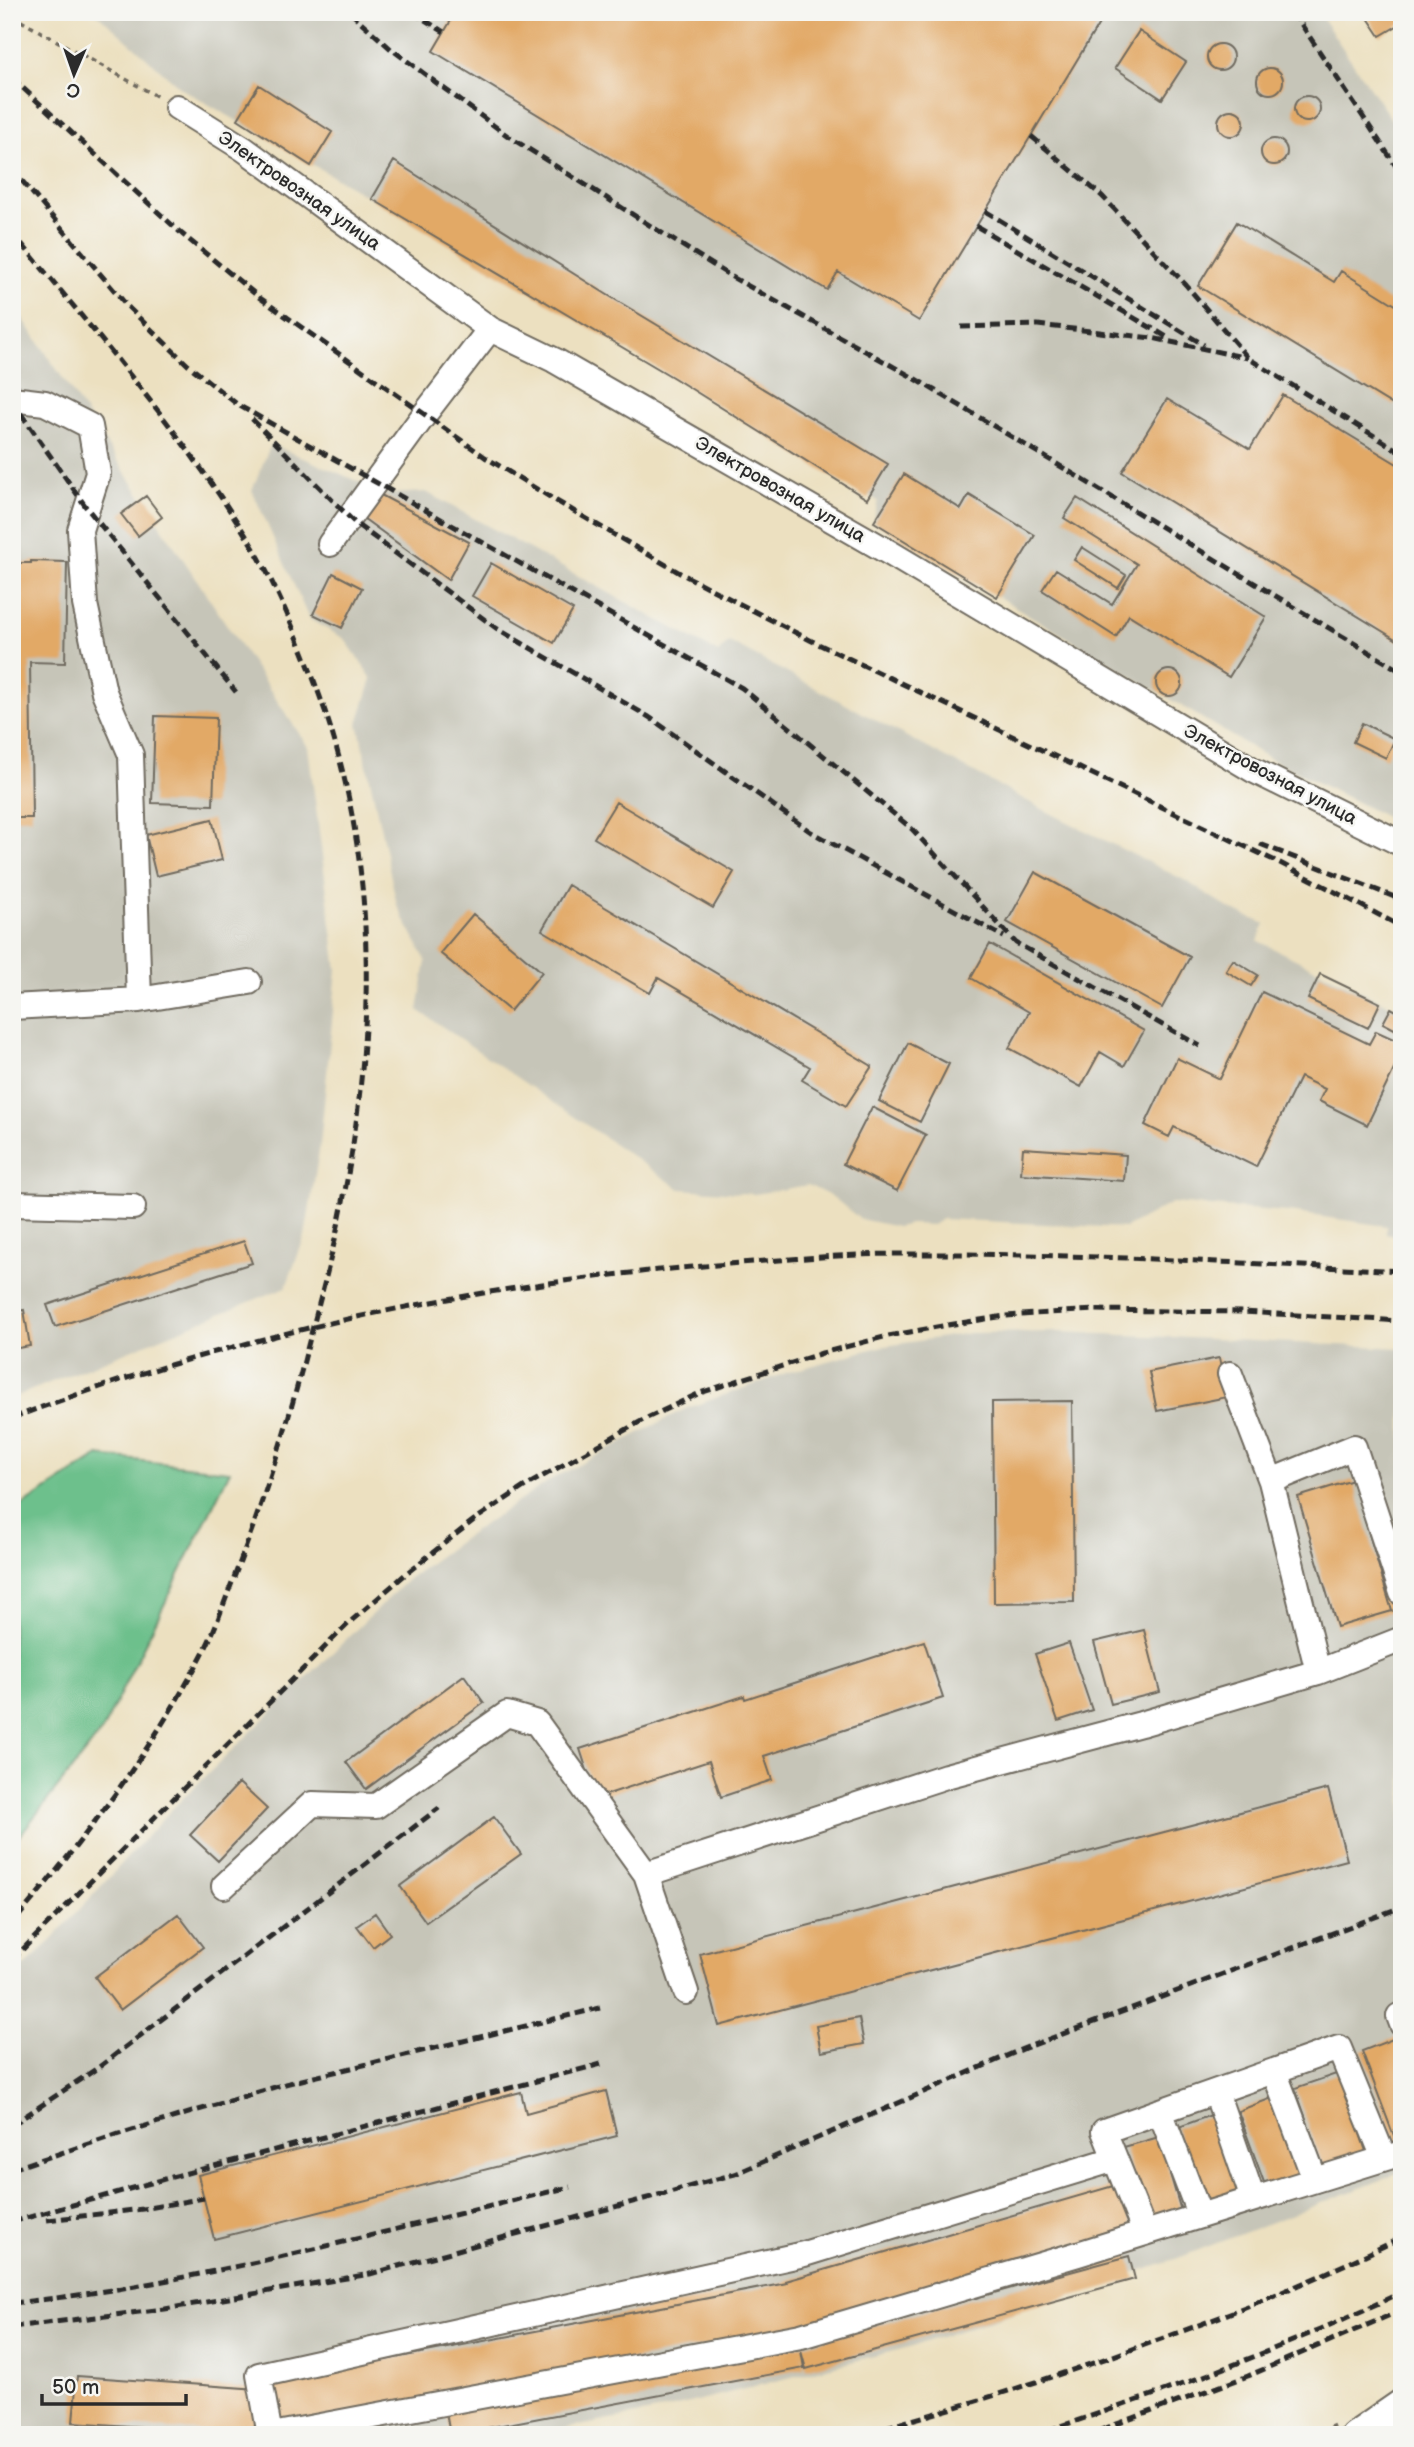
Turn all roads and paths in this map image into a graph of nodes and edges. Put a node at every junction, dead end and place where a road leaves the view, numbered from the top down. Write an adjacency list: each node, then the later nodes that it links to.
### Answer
1 (12, 16): 2 (path)
2 (177, 107): 3 (street, Электровозная улица)
3 (490, 328): 5 (street); 6 (street, Электровозная улица)
4 (12, 399): 8 (street)
5 (330, 544)
6 (1402, 844)
7 (249, 982): 8 (street)
8 (139, 1000): 9 (street)
9 (12, 1007)
10 (12, 1204): 11 (street)
11 (132, 1207)
12 (1230, 1374): 13 (street)
13 (1271, 1481): 14 (street); 16 (street)
14 (1402, 1592)
15 (1402, 1639): 16 (street)
16 (1318, 1672): 17 (street)
17 (646, 1874): 18 (street); 19 (street)
18 (224, 1886)
19 (686, 1992)
20 (1402, 2015): 21 (street)
21 (1402, 2024)
22 (1275, 2071): 23 (street); 25 (street); 27 (street)
23 (1216, 2092): 24 (street); 28 (street)
24 (1160, 2111): 26 (street); 29 (street)
25 (1393, 2155): 27 (street)
26 (1115, 2159): 30 (street); 33 (street)
27 (1315, 2180): 28 (street)
28 (1253, 2199): 29 (street)
29 (1200, 2216): 30 (street)
30 (1145, 2233): 33 (street)
31 (1402, 2401): 34 (street)
32 (1402, 2433): 35 (street)
33 (271, 2435)
34 (1353, 2435)
35 (1392, 2435)

